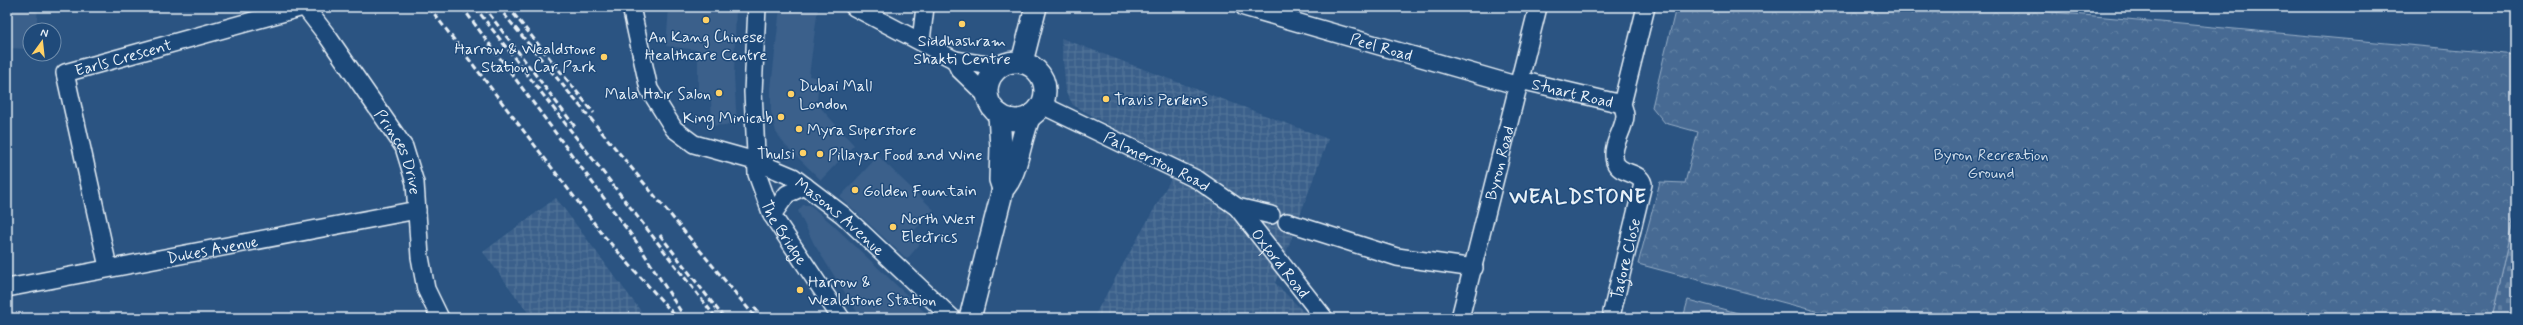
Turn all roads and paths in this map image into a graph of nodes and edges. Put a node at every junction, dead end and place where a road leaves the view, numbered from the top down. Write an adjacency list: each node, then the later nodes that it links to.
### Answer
1 (304, 7): 23 (street, Princes Drive); 27 (street, Earls Crescent)
2 (631, 7): 19 (street, Masons Avenue)
3 (757, 7): 19 (street, The Bridge)
4 (854, 7): 10 (street)
5 (925, 7): 10 (street)
6 (1036, 7): 12 (main road)
7 (1244, 7): 14 (street, Peel Road)
8 (1538, 7): 14 (street, Byron Road)
9 (1646, 7): 16 (street, Stuart Road)
10 (921, 41): 11 (street)
11 (955, 60): 13 (street); 15 (street)
12 (1022, 62): 13 (main road); 17 (main road)
13 (999, 67): 15 (main road)
14 (1519, 83): 16 (street, Stuart Road); 28 (street, Byron Road)
15 (988, 97): 18 (main road)
16 (1622, 104): 30 (street, Tagore Close)
17 (1036, 111): 18 (main road); 20 (main road); 22 (street, Palmerston Road)
18 (999, 114): 20 (main road)
19 (755, 161): 21 (street, Masons Avenue); 24 (street, The Bridge)
20 (1007, 166): 34 (main road)
21 (805, 186): 24 (street); 33 (street, Masons Avenue)
22 (1236, 207): 25 (street, Palmerston Road); 35 (street, Oxford Road)
23 (417, 210): 27 (street, Dukes Avenue); 31 (street, Princes Drive)
24 (772, 215): 32 (street, The Bridge)
25 (1271, 215)
26 (1287, 222): 28 (street)
27 (108, 267): 29 (street, Dukes Avenue)
28 (1474, 268): 36 (street, Byron Road)
29 (7, 288)
30 (1612, 312)
31 (440, 318)
32 (841, 318)
33 (952, 318)
34 (970, 318)
35 (1324, 318)
36 (1460, 318)

